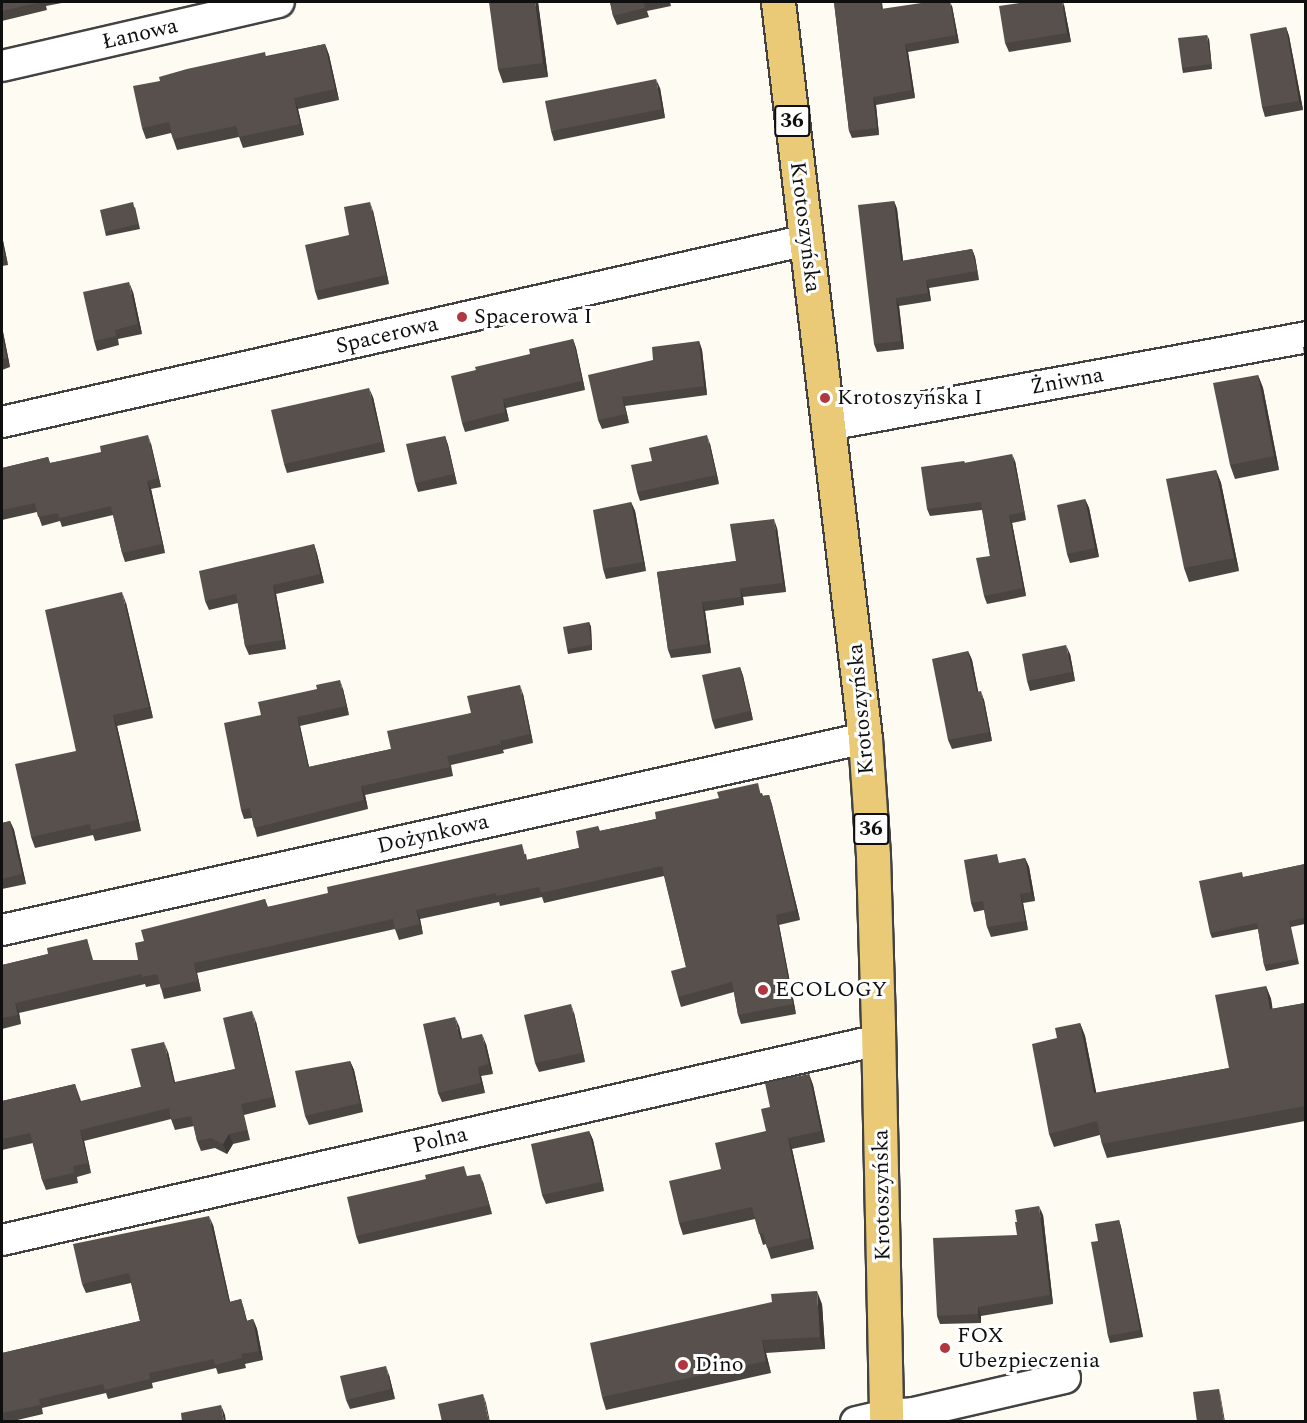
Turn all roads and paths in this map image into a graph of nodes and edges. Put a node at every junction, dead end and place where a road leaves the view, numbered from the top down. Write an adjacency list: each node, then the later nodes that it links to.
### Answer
1 (279, 2): 3 (street, Łanowa)
2 (778, 2): 4 (main road, Krotoszyńska / 36)
3 (2, 66)
4 (807, 240): 6 (street, Spacerowa); 7 (main road, Krotoszyńska / 36)
5 (1305, 337): 7 (street, Żniwna)
6 (2, 422)
7 (828, 426): 8 (main road, Krotoszyńska / 36)
8 (865, 738): 9 (street, Dożynkowa); 10 (main road, Krotoszyńska / 36)
9 (2, 930)
10 (879, 1040): 11 (street, Polna); 13 (main road, Krotoszyńska / 36)
11 (2, 1240)
12 (1065, 1378): 13 (street)
13 (876, 1419)

